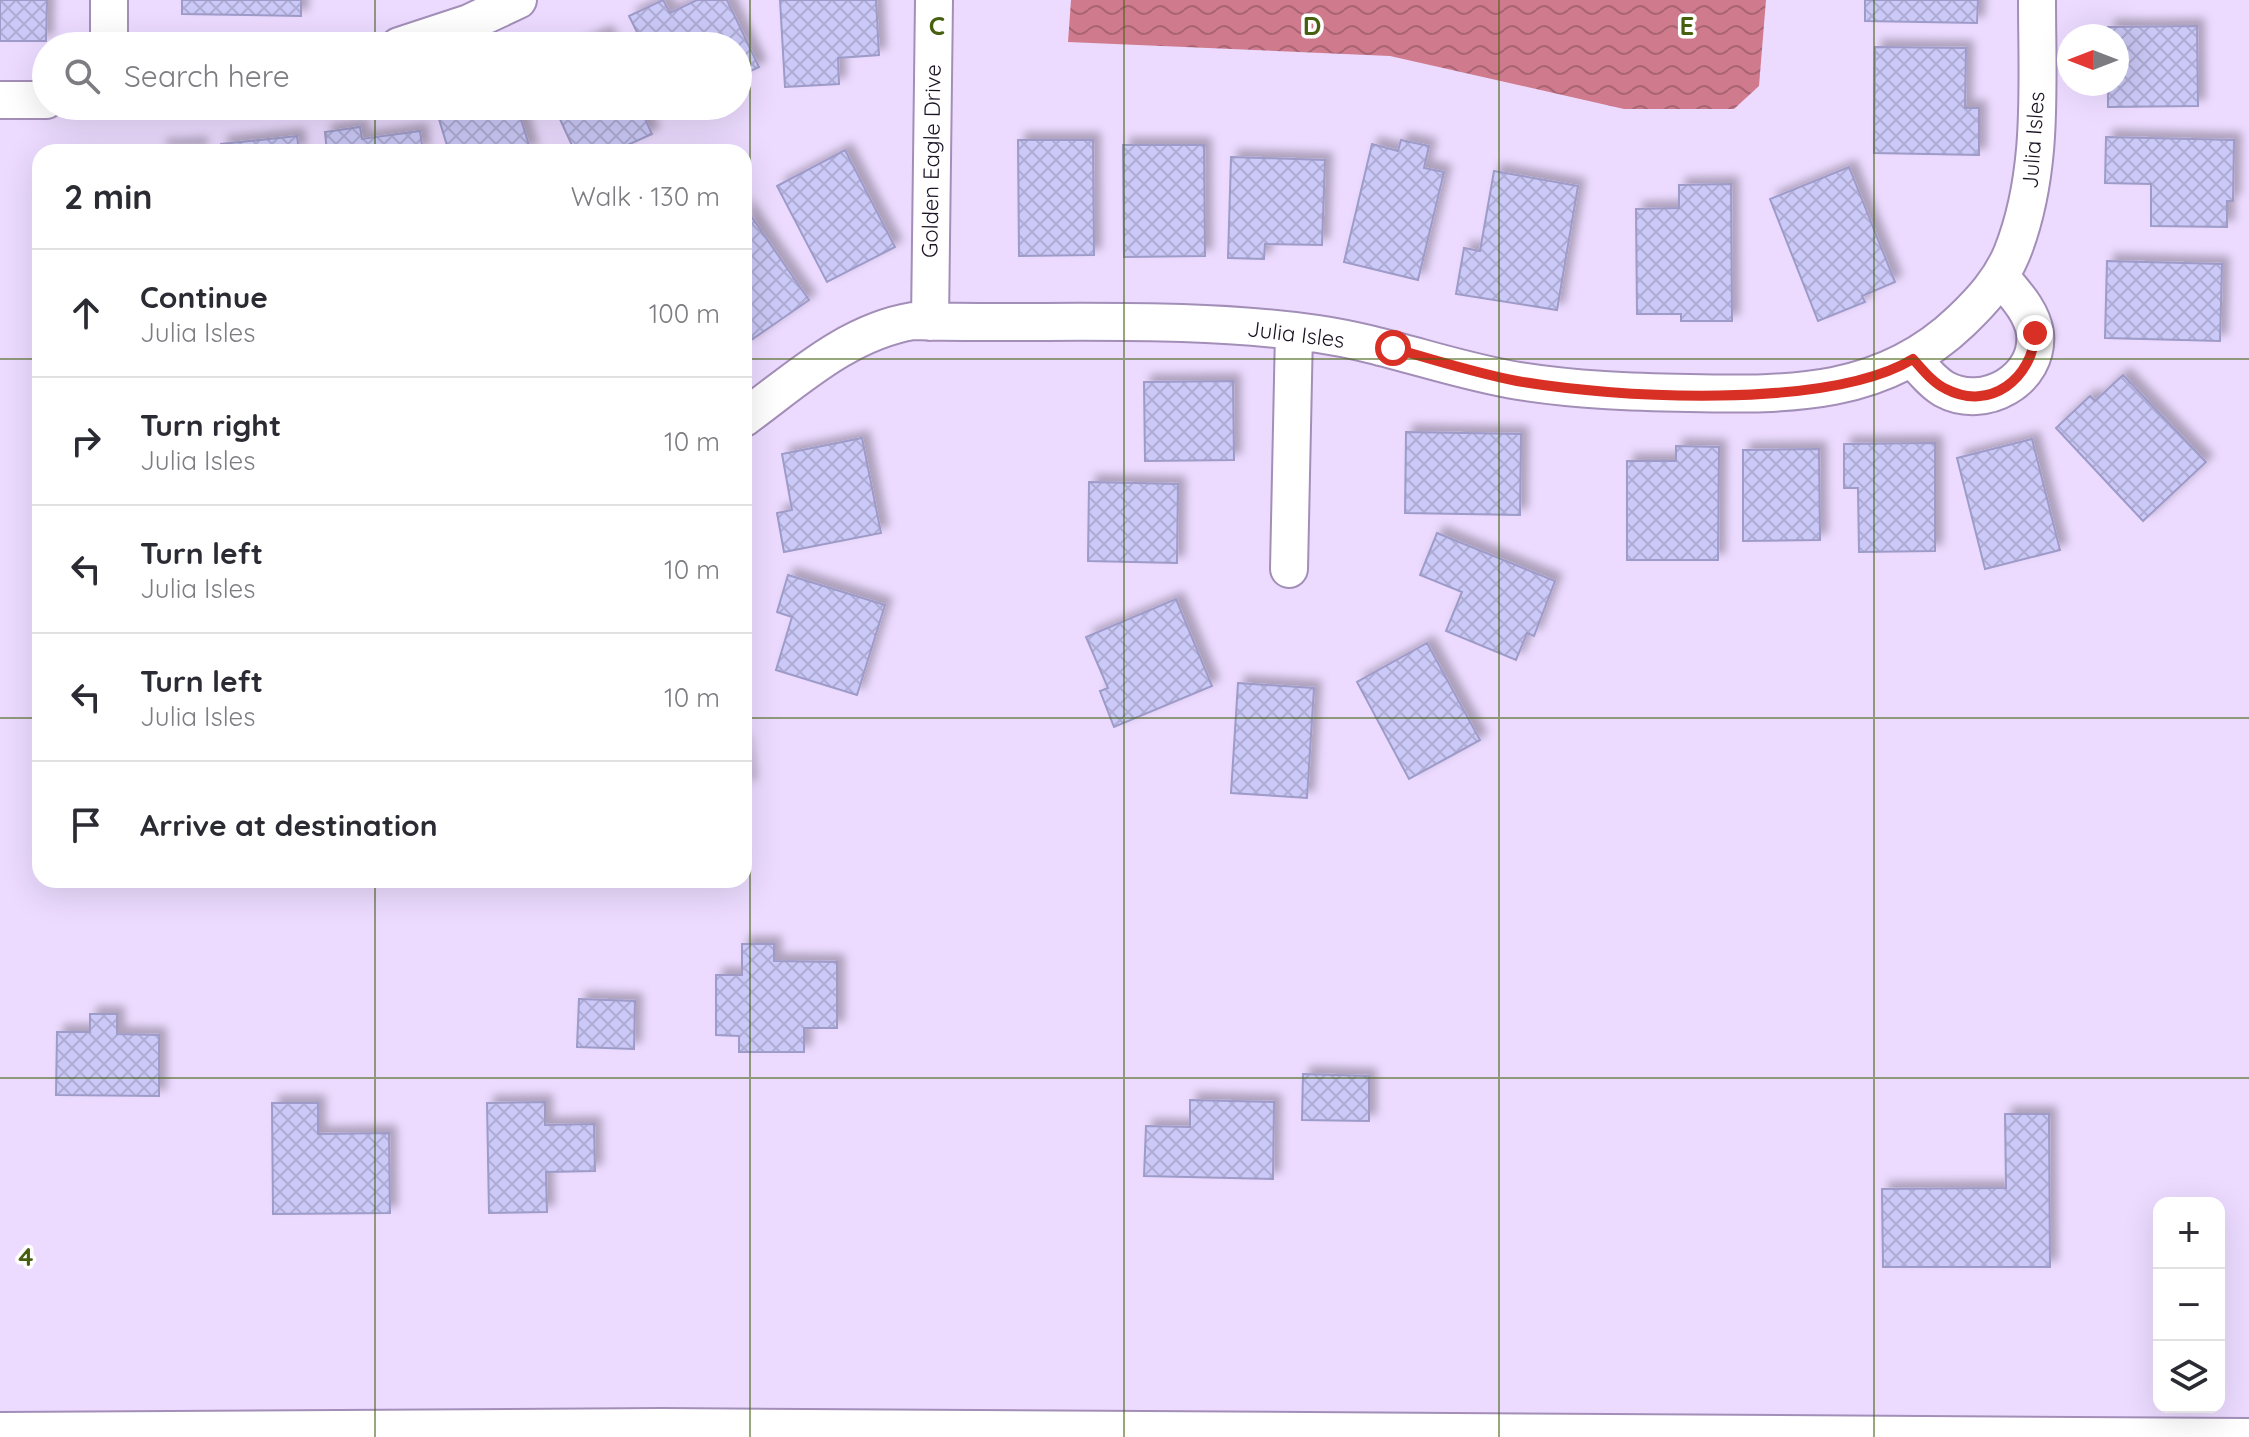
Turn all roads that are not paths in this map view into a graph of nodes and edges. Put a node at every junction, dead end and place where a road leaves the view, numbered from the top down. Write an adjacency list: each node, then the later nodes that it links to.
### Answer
1 (109, 0): 5 (street)
2 (518, 0): 6 (street)
3 (934, 0): 10 (street, Golden Eagle Drive)
4 (2037, 0): 9 (street, Julia Isles)
5 (109, 32)
6 (442, 32)
7 (0, 100): 8 (street)
8 (32, 100)
9 (2000, 276): 12 (street, Julia Isles); 12 (street)
10 (930, 322): 11 (street, Julia Isles); 13 (street, Julia Isles)
11 (1294, 332): 12 (street, Julia Isles); 14 (street)
12 (1913, 359)
13 (752, 412)
14 (1289, 569)
15 (0, 1431): 16 (street)
16 (880, 1433): 17 (street)
17 (2249, 1437)

